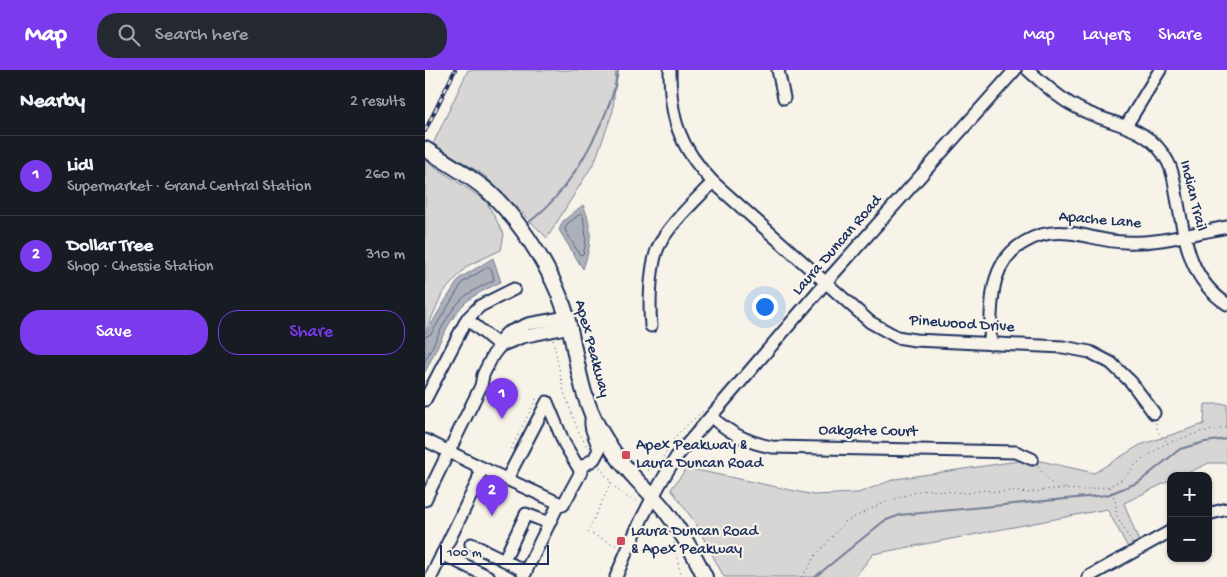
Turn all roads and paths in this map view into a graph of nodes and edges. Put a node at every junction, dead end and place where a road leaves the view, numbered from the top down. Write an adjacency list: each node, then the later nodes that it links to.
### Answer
1 (670, 70): 9 (street, Pinewood Drive)
2 (778, 70): 6 (street)
3 (1015, 70): 12 (street, Laura Duncan Road)
4 (1028, 70): 7 (street, Indian Trail)
5 (1160, 70): 7 (street)
6 (784, 98)
7 (1126, 126): 11 (street, Indian Trail)
8 (425, 149): 16 (main road, Apex Peakway)
9 (713, 182): 12 (street, Pinewood Drive); 17 (street)
10 (1227, 226): 11 (street, Apache Lane)
11 (1185, 235): 14 (street, Indian Trail); 19 (street, Apache Lane)
12 (826, 282): 19 (street, Pinewood Drive); 26 (street, Laura Duncan Road)
13 (514, 290): 15 (street)
14 (1227, 304)
15 (467, 319): 20 (street); 22 (street)
16 (568, 322): 20 (street); 24 (main road, Apex Peakway)
17 (651, 326)
18 (553, 336): 32 (path)
19 (990, 344): 23 (street, Pinewood Drive)
20 (500, 346): 31 (street)
21 (534, 399): 30 (path)
22 (425, 400)
23 (1153, 413): 29 (path)
24 (592, 414): 36 (street); 44 (main road, Apex Peakway)
25 (699, 414): 37 (path)
26 (711, 417): 33 (street, Oakgate Court); 44 (street, Laura Duncan Road)
27 (1227, 428): 29 (path)
28 (425, 440): 31 (street)
29 (1167, 443): 42 (path)
30 (512, 448)
31 (446, 450): 35 (street); 41 (street); 45 (street)
32 (590, 452)
33 (1032, 459): 43 (path)
34 (598, 463): 40 (path)
35 (476, 465): 38 (street); 56 (street)
36 (579, 468): 38 (street); 47 (street)
37 (648, 470)
38 (503, 480): 39 (path); 47 (street)
39 (482, 481)
40 (611, 482): 46 (path); 54 (path)
41 (425, 483)
42 (1110, 486): 43 (path); 55 (path)
43 (1068, 490): 64 (path)
44 (653, 496): 61 (street, Laura Duncan Road); 63 (main road, Apex Peakway)
45 (425, 500)
46 (638, 501)
47 (559, 503): 50 (street)
48 (1227, 509): 49 (street)
49 (1212, 513)
50 (549, 524): 57 (street); 58 (street)
51 (1167, 533): 55 (street)
52 (674, 539): 62 (path)
53 (471, 544): 57 (street)
54 (617, 546)
55 (1135, 550): 65 (street)
56 (443, 554): 59 (street); 60 (street)
57 (504, 560): 58 (street)
58 (525, 574)
59 (431, 577)
60 (489, 577)
61 (616, 577)
62 (682, 577)
63 (705, 577)
64 (802, 577)
65 (1088, 577)

